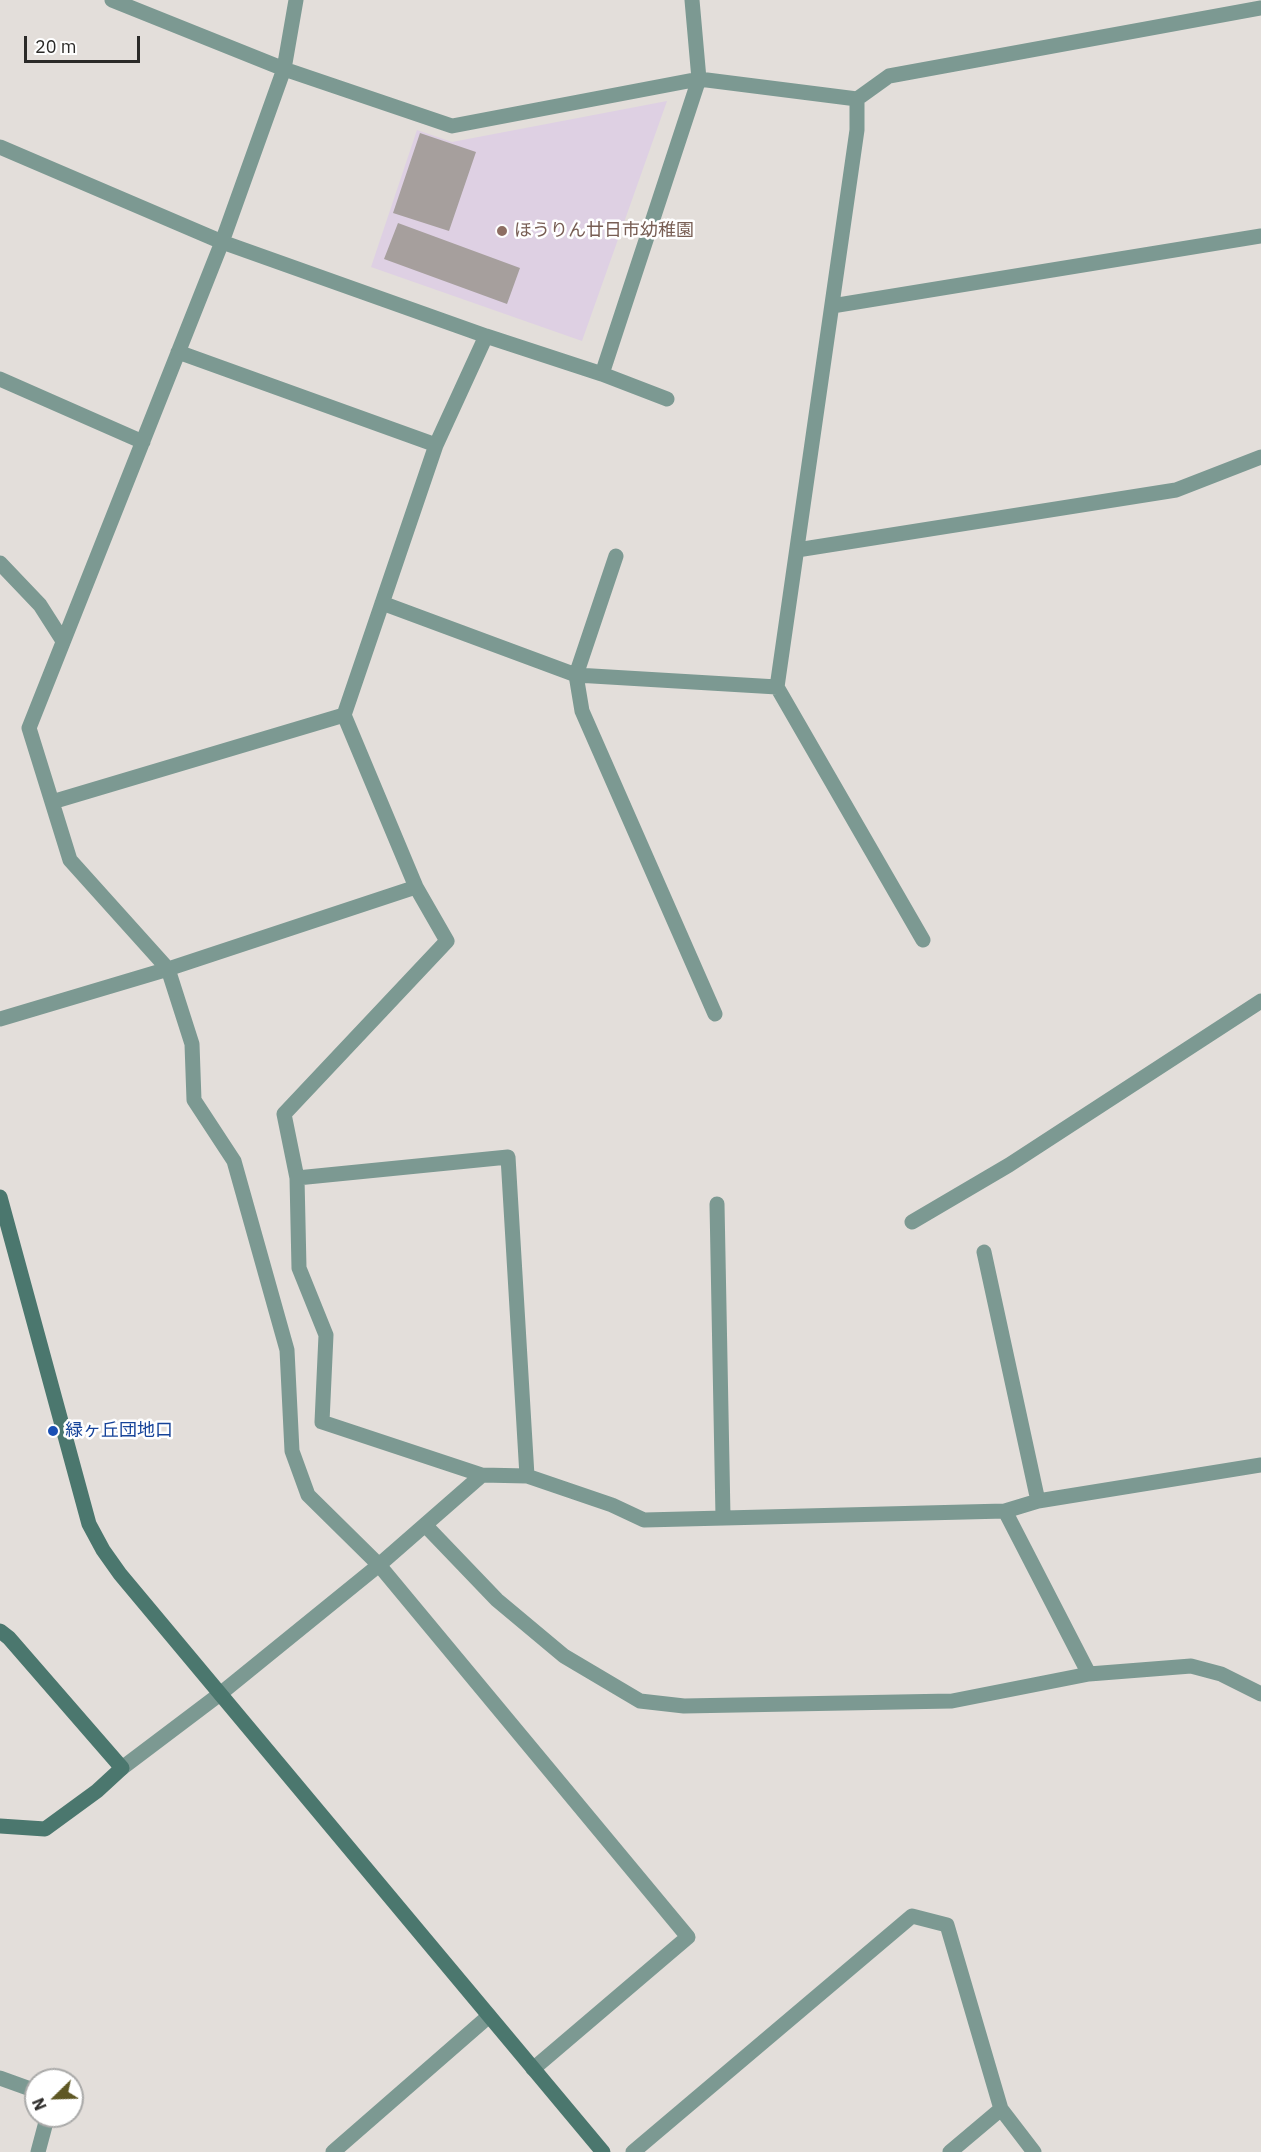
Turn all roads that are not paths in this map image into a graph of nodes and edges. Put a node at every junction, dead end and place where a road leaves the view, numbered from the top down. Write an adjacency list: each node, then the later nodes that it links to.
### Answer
1 (112, 0): 5 (street)
2 (296, 0): 5 (street)
3 (692, 0): 6 (street)
4 (1261, 8): 7 (street)
5 (285, 69): 6 (street); 10 (street)
6 (699, 79): 7 (street); 14 (street)
7 (857, 99): 11 (street)
8 (0, 147): 10 (street)
9 (1261, 236): 11 (street)
10 (222, 242): 12 (street); 13 (street)
11 (832, 306): 20 (street)
12 (486, 336): 14 (street); 18 (street)
13 (178, 352): 17 (street); 18 (street)
14 (602, 374): 16 (street)
15 (0, 379): 17 (street)
16 (667, 399)
17 (143, 442): 24 (street)
18 (436, 444): 23 (street)
19 (1261, 457): 20 (street)
20 (796, 550): 26 (street)
21 (616, 556): 25 (street)
22 (0, 563): 24 (street)
23 (382, 603): 25 (street); 27 (street)
24 (63, 641): 28 (street)
25 (576, 675): 26 (street); 33 (street)
26 (777, 687): 30 (street)
27 (344, 715): 28 (street); 29 (street)
28 (52, 802): 31 (street)
29 (416, 887): 31 (street); 35 (street)
30 (923, 940)
31 (168, 969): 34 (street); 47 (street)
32 (1261, 1001): 38 (street)
33 (715, 1014)
34 (0, 1019)
35 (297, 1178): 41 (street); 42 (street)
36 (0, 1197): 50 (street)
37 (717, 1204): 45 (street)
38 (912, 1222)
39 (984, 1252): 43 (street)
40 (1261, 1465): 43 (street)
41 (482, 1475): 42 (street); 46 (street)
42 (527, 1476): 45 (street)
43 (1038, 1501): 44 (street)
44 (1005, 1511): 45 (street); 49 (street)
45 (723, 1517)
46 (426, 1526): 47 (street); 49 (street)
47 (379, 1565): 50 (street); 55 (street)
48 (0, 1631): 52 (street)
49 (1089, 1674): 51 (street)
50 (220, 1694): 52 (street); 54 (street)
51 (1261, 1694)
52 (122, 1768): 53 (street)
53 (0, 1826)
54 (489, 2016): 55 (street); 61 (street)
55 (533, 2069): 62 (street)
56 (0, 2078): 57 (street)
57 (24, 2087)
58 (1001, 2109): 63 (street); 64 (street); 65 (street)
59 (44, 2128): 60 (street)
60 (38, 2152)
61 (333, 2152)
62 (603, 2152)
63 (633, 2152)
64 (950, 2152)
65 (1034, 2152)

